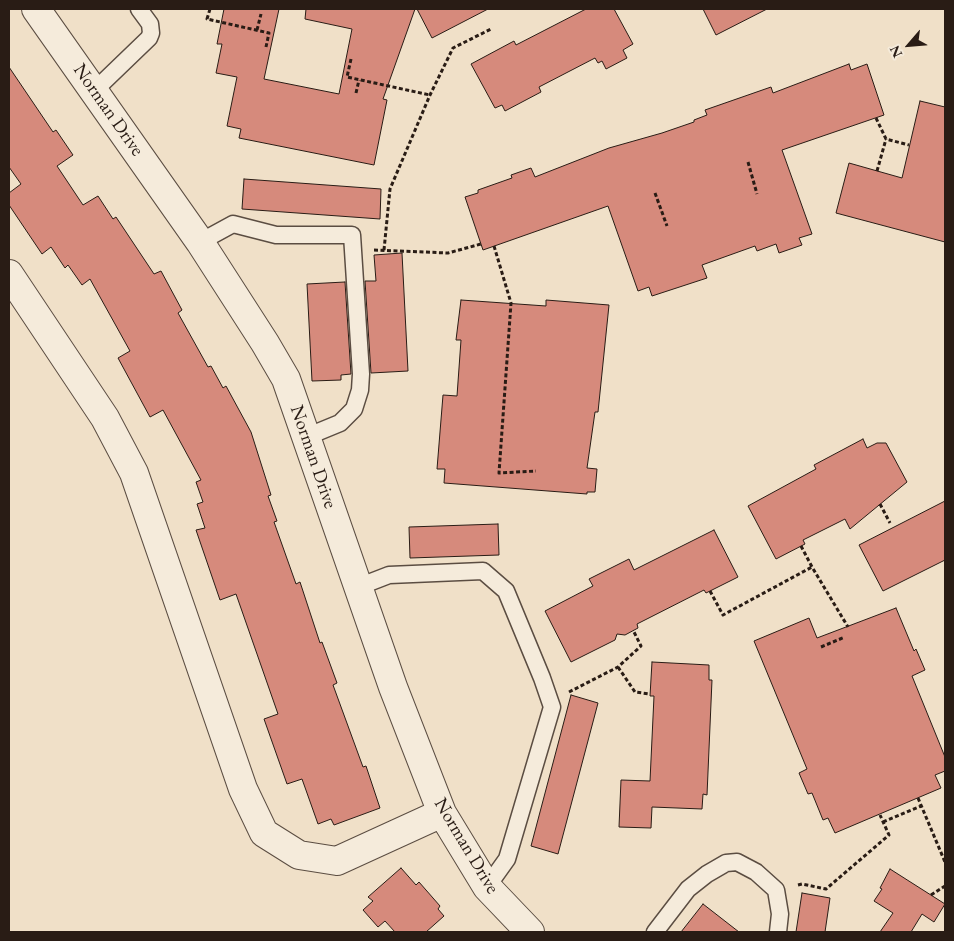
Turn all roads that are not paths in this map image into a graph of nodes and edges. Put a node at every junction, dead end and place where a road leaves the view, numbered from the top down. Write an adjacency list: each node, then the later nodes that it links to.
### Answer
1 (36, 9): 3 (street, Norman Drive)
2 (139, 9): 3 (lane)
3 (95, 90): 4 (street, Norman Drive)
4 (200, 242): 6 (street, Norman Drive); 6 (lane)
5 (9, 274): 8 (street)
6 (306, 437): 7 (street, Norman Drive)
7 (358, 587): 8 (street, Norman Drive); 9 (lane)
8 (442, 813): 9 (street, Norman Drive)
9 (487, 887): 10 (street, Norman Drive)
10 (530, 932)
11 (655, 932): 12 (lane)
12 (778, 932)

